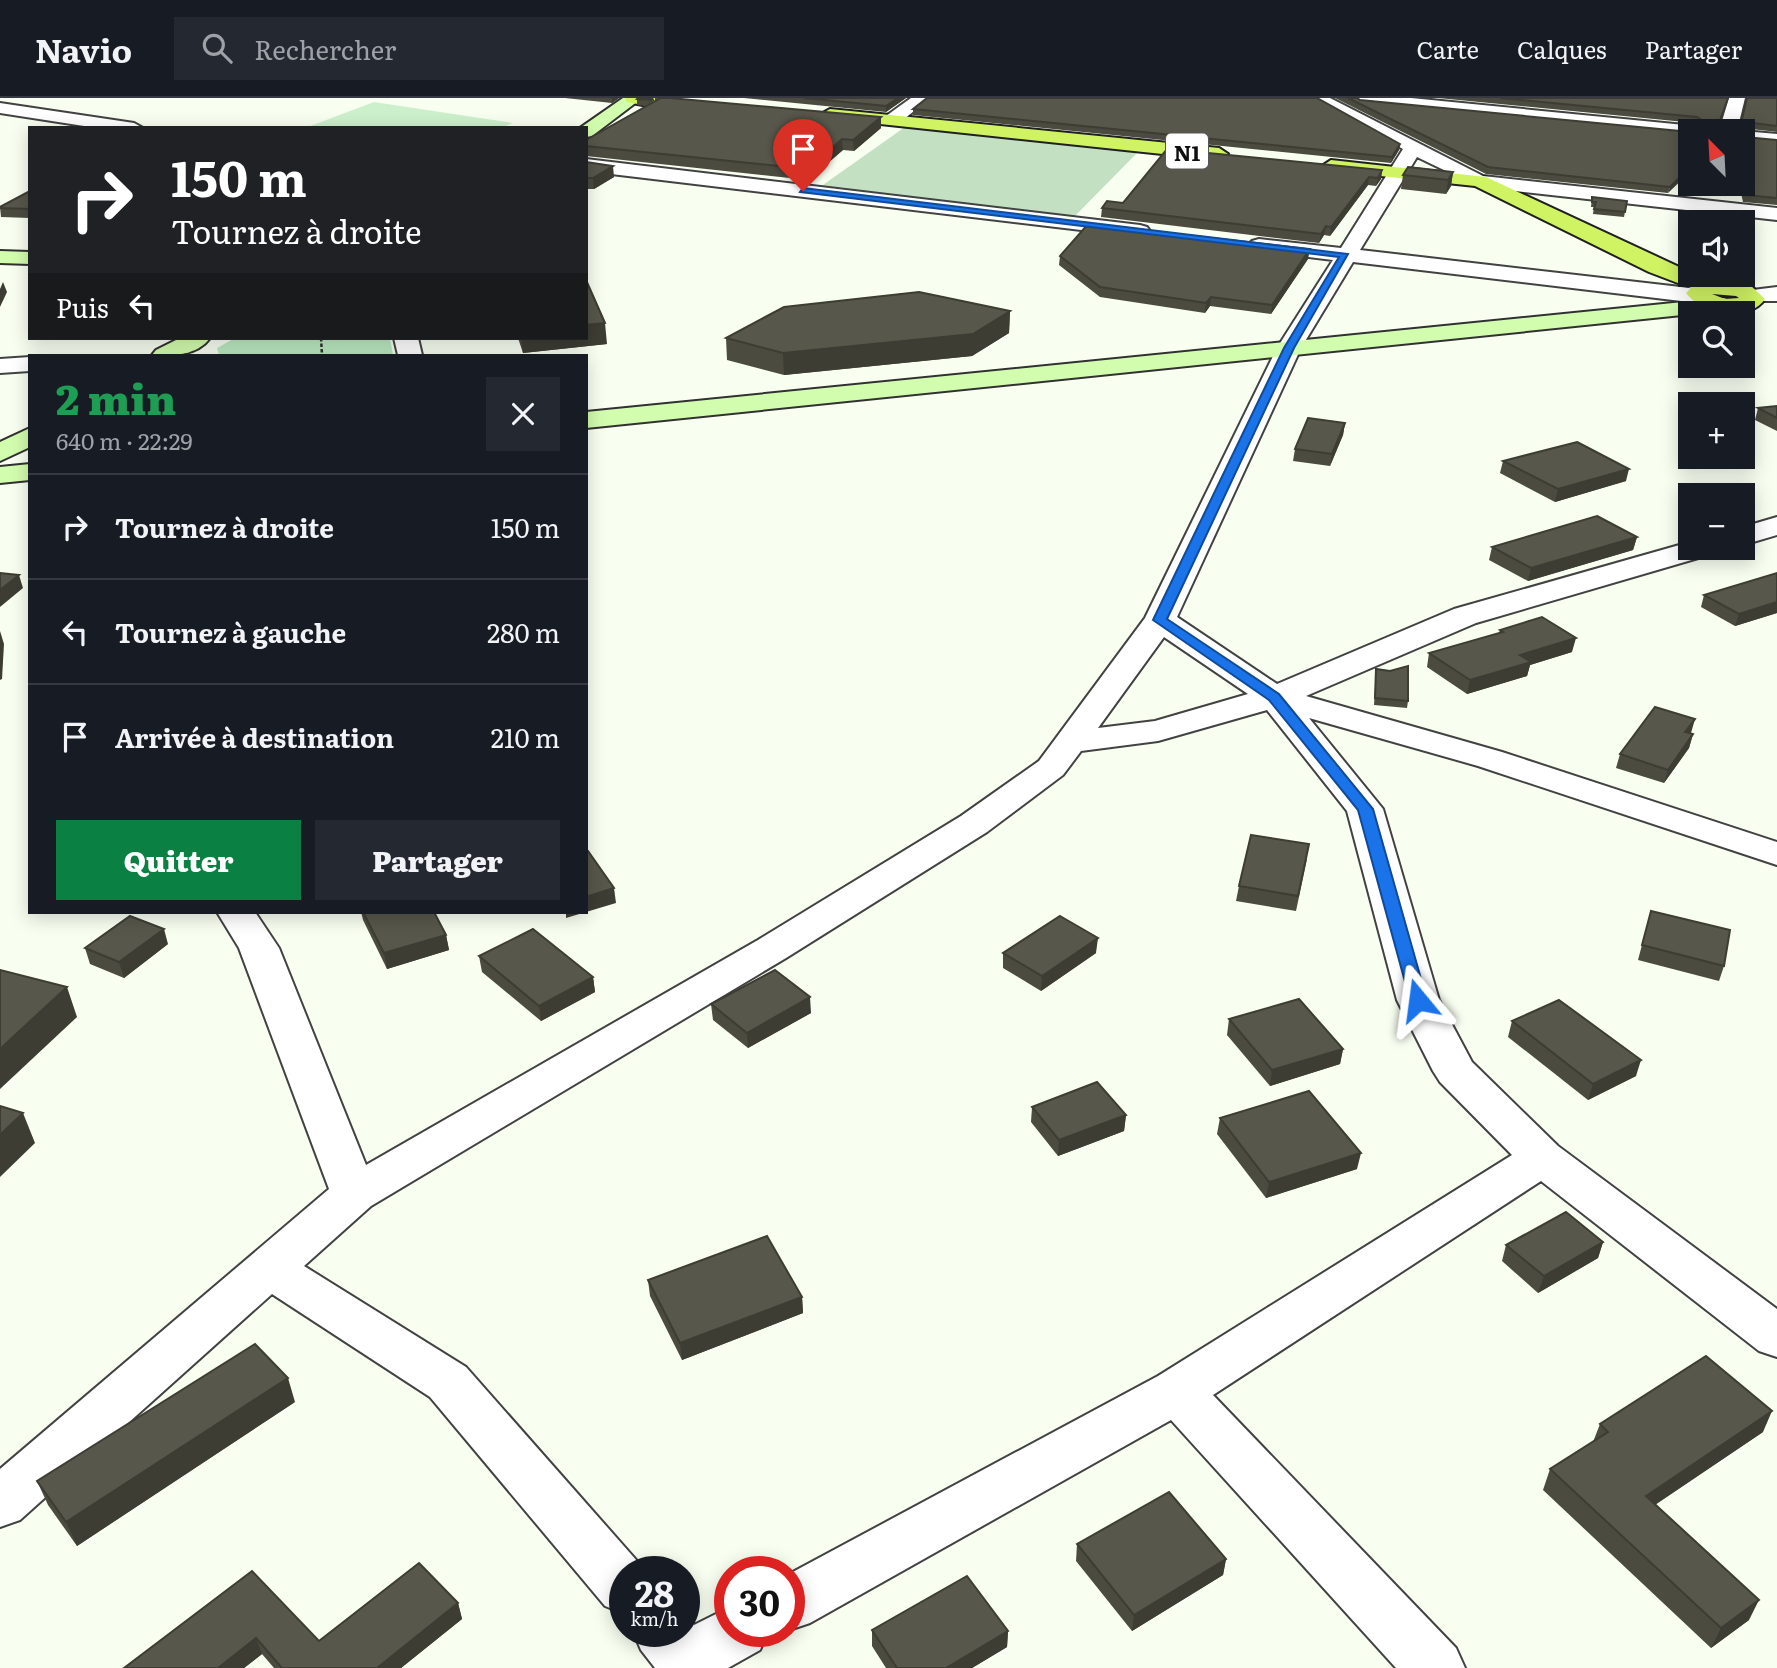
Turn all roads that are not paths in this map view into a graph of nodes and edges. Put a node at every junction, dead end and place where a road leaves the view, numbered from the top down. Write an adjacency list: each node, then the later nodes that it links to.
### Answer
1 (13, 98): 9 (street)
2 (634, 98): 7 (highway); 10 (main road)
3 (922, 98): 13 (street)
4 (1317, 98): 19 (street)
5 (1359, 98): 8 (street)
6 (1737, 98): 12 (street)
7 (667, 100): 10 (main road)
8 (1448, 103): 15 (street); 19 (street)
9 (0, 107): 14 (street)
10 (616, 112): 16 (main road)
11 (809, 112): 13 (highway, N1)
12 (1731, 119)
13 (892, 120): 20 (highway, N1)
14 (121, 126)
15 (1678, 129)
16 (588, 131)
17 (1755, 137): 18 (street)
18 (1777, 139)
19 (1412, 144): 22 (highway); 23 (street); 23 (highway); 29 (street)
20 (1234, 156)
21 (588, 164): 27 (street)
22 (1316, 164)
23 (1479, 181): 25 (street); 35 (highway)
24 (1720, 196): 25 (street)
25 (1719, 208): 26 (street)
26 (1777, 214)
27 (1166, 234)
28 (1234, 242): 29 (street)
29 (1345, 256): 35 (street); 38 (street)
30 (0, 257): 31 (main road)
31 (28, 258)
32 (0, 266): 33 (main road)
33 (28, 267)
34 (1777, 294): 35 (street)
35 (1721, 297): 36 (highway); 38 (main road)
36 (1777, 308)
37 (194, 340): 39 (main road)
38 (1289, 348): 42 (main road); 50 (street)
39 (166, 354)
40 (28, 364): 41 (street)
41 (0, 366)
42 (588, 419)
43 (28, 437): 44 (main road)
44 (0, 453)
45 (28, 472): 46 (main road)
46 (0, 475)
47 (1777, 526): 48 (street)
48 (1755, 532)
49 (1678, 555): 51 (street)
50 (1160, 620): 51 (street); 52 (street)
51 (1274, 697): 52 (street); 53 (street); 55 (street)
52 (1072, 742): 56 (street)
53 (1777, 854)
54 (237, 914): 56 (street)
55 (1542, 1158): 58 (street); 59 (street)
56 (354, 1194): 57 (street)
57 (269, 1268): 60 (street); 61 (street)
58 (1777, 1337)
59 (1177, 1391): 62 (street); 65 (street)
60 (0, 1503)
61 (609, 1569)
62 (805, 1595)
63 (714, 1640): 64 (street)
64 (680, 1653)
65 (1435, 1668)

